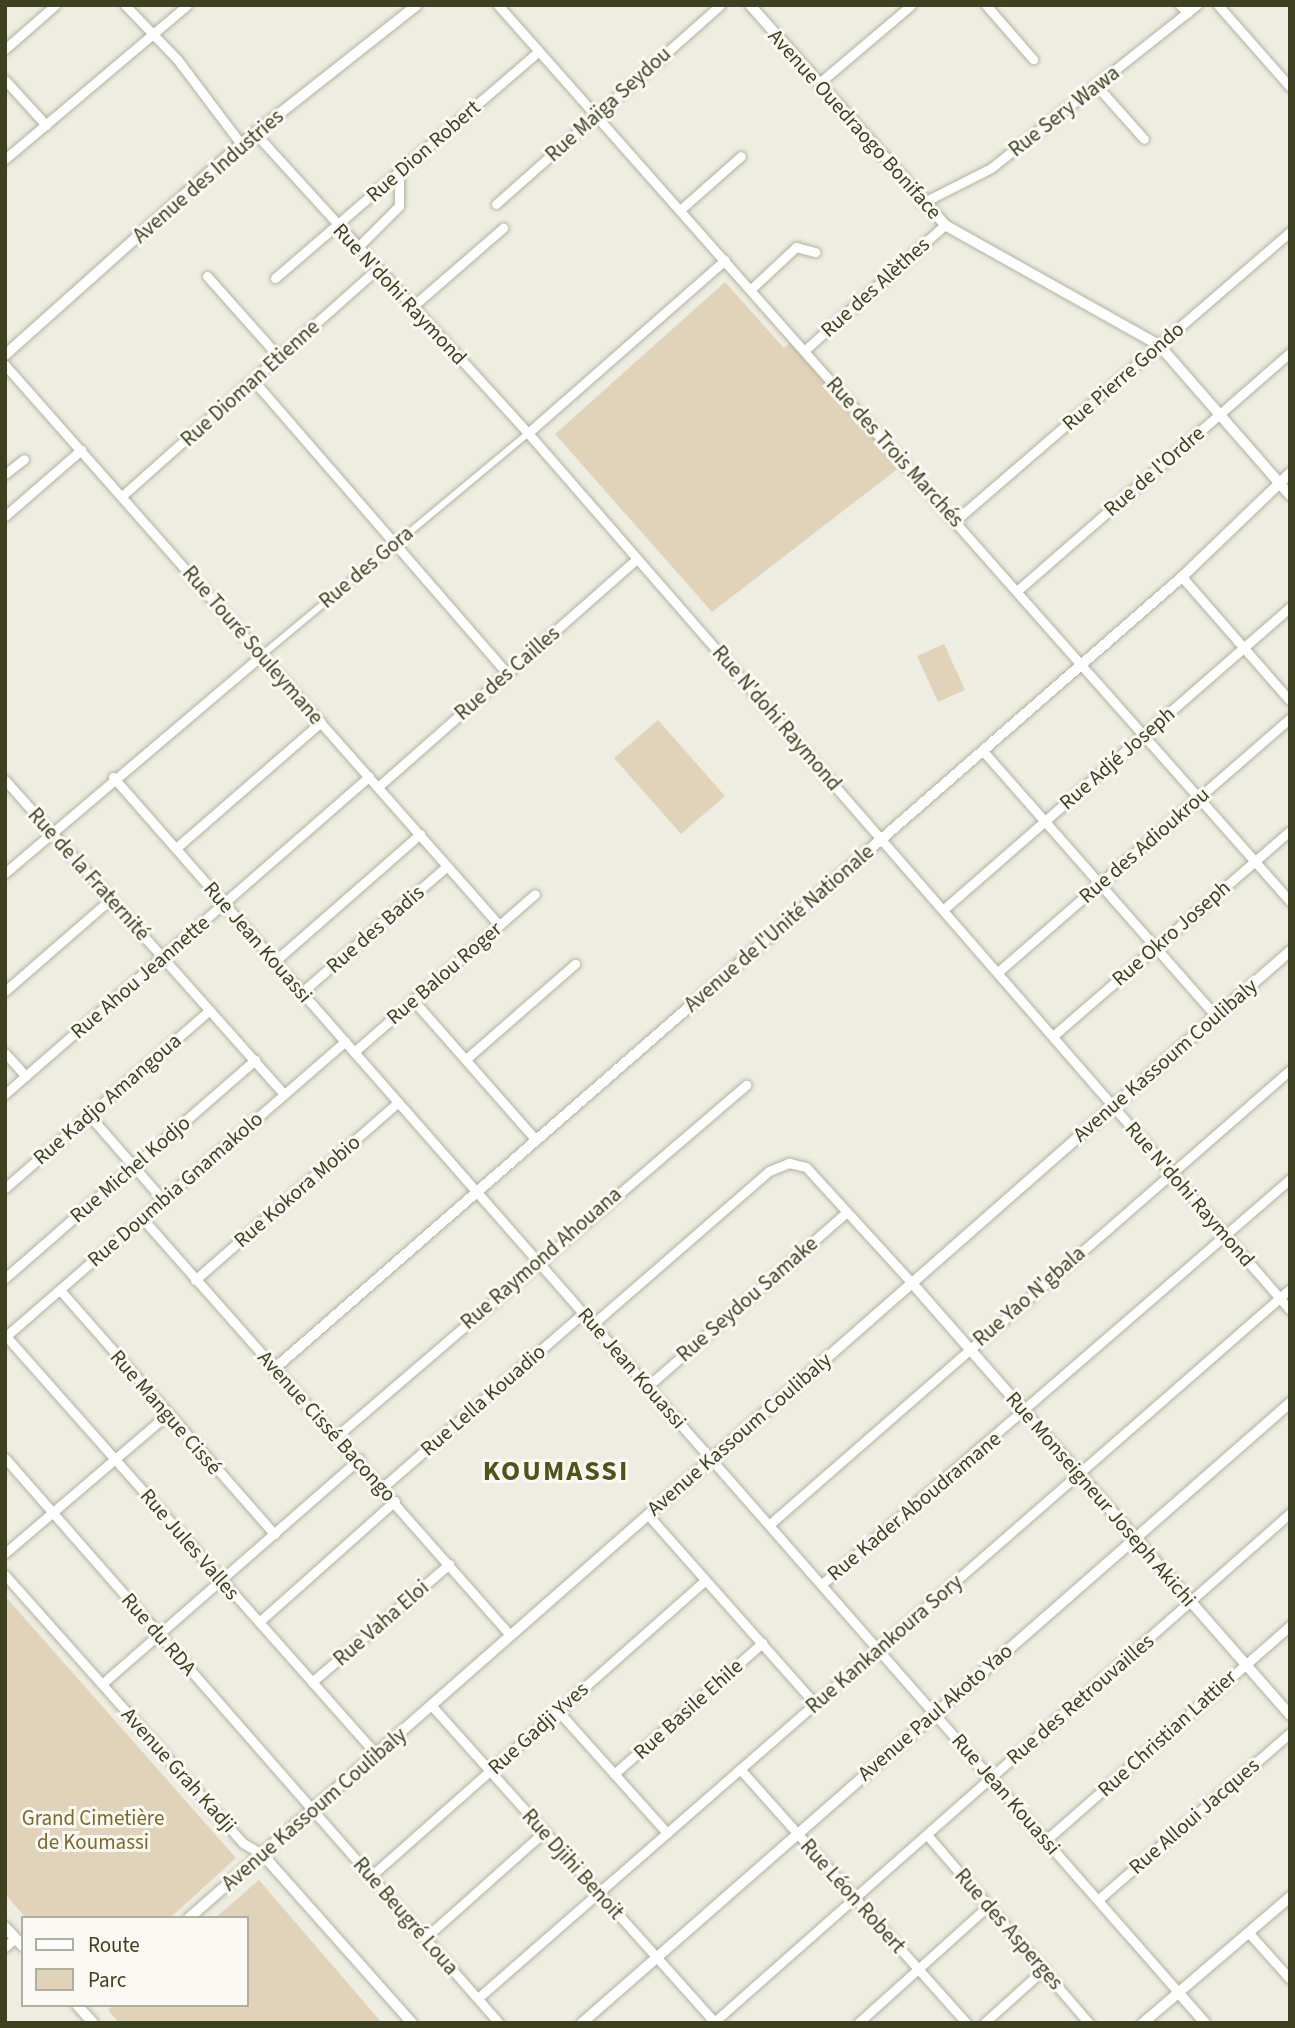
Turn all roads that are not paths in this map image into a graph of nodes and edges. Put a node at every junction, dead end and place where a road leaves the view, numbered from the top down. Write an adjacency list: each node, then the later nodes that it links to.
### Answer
1 (55, 5): 15 (street)
2 (125, 5): 14 (street)
3 (187, 5): 14 (street)
4 (417, 5): 24 (street, Avenue des Industries)
5 (498, 5): 16 (street, Rue des Trois Marchés)
6 (720, 5): 22 (street, Rue Maïga Seydou)
7 (750, 5): 19 (street, Avenue Ouedraogo Boniface)
8 (911, 5): 19 (street)
9 (986, 5): 17 (street)
10 (1181, 5): 13 (street)
11 (1197, 5): 13 (street, Rue Sery Wawa)
12 (1218, 5): 21 (street)
13 (1188, 13): 20 (street, Rue Sery Wawa)
14 (154, 33): 23 (street); 26 (street)
15 (5, 48)
16 (539, 51): 22 (street, Rue des Trois Marchés); 29 (street, Rue Dion Robert)
17 (1033, 59)
18 (5, 80): 23 (street)
19 (818, 84): 30 (street, Avenue Ouedraogo Boniface)
20 (1096, 85): 25 (street); 30 (street, Rue Sery Wawa)
21 (1290, 87)
22 (596, 115): 31 (street, Rue Maïga Seydou); 32 (street, Rue des Trois Marchés)
23 (46, 125): 28 (street)
24 (255, 133): 26 (street, Avenue des Industries); 34 (street, Rue N'dohi Raymond)
25 (1144, 139)
26 (241, 144): 47 (street, Avenue des Industries)
27 (741, 156): 32 (street)
28 (5, 159)
29 (399, 172): 34 (street, Rue Dion Robert); 37 (street)
30 (922, 203): 33 (street, Avenue Ouedraogo Boniface)
31 (496, 204)
32 (680, 210): 39 (street, Rue des Trois Marchés)
33 (945, 225): 45 (street, Avenue Ouedraogo Boniface); 46 (street, Rue des Alèthes)
34 (335, 226): 37 (street, Rue N'dohi Raymond); 42 (street, Rue Dion Robert)
35 (503, 228): 44 (street)
36 (1290, 232): 45 (street, Rue Pierre Gondo)
37 (357, 248): 40 (street, Rue N'dohi Raymond)
38 (815, 252): 43 (street)
39 (725, 260): 43 (street, Rue des Trois Marchés); 53 (street, Rue des Gora)
40 (378, 268): 44 (street, Rue N'dohi Raymond); 49 (street, Rue Dioman Etienne)
41 (207, 276): 49 (street)
42 (275, 278)
43 (751, 289): 46 (street, Rue des Trois Marchés)
44 (412, 307): 53 (street, Rue N'dohi Raymond)
45 (1159, 345): 52 (street, Avenue Ouedraogo Boniface); 61 (street, Rue Pierre Gondo)
46 (804, 350): 61 (street, Rue des Trois Marchés)
47 (6, 353)
48 (1290, 353): 52 (street, Rue de l'Ordre)
49 (279, 357): 51 (street, Rue Dioman Etienne)
50 (5, 365): 54 (street, Rue Touré Souleymane)
51 (253, 380): 59 (street, Rue Dioman Etienne); 62 (street)
52 (1219, 414): 58 (street, Avenue Ouedraogo Boniface); 65 (street, Rue de l'Ordre)
53 (528, 433): 62 (street, Rue des Gora); 63 (street, Rue N'dohi Raymond)
54 (81, 450): 59 (street, Rue Touré Souleymane); 60 (street)
55 (24, 459): 57 (street)
56 (1290, 473): 58 (street, Avenue de l'Unité Nationale)
57 (5, 474)
58 (1287, 488): 64 (street, Avenue de l'Unité Nationale)
59 (122, 496): 68 (street, Rue Touré Souleymane)
60 (5, 516)
61 (956, 520): 65 (street, Rue des Trois Marchés)
62 (394, 543): 68 (street, Rue des Gora); 70 (street)
63 (637, 559): 70 (street, Rue des Cailles); 85 (street, Rue N'dohi Raymond)
64 (1182, 577): 67 (street); 69 (street, Avenue de l'Unité Nationale)
65 (1018, 590): 69 (street, Rue des Trois Marchés)
66 (1290, 607): 67 (street, Rue Adjé Joseph)
67 (1244, 648): 71 (street); 74 (street, Rue Adjé Joseph)
68 (262, 654): 73 (street, Rue Touré Souleymane); 76 (street, Rue des Gora)
69 (1083, 663): 74 (street, Rue des Trois Marchés); 75 (street, Avenue de l'Unité Nationale)
70 (507, 673): 79 (street, Rue des Cailles)
71 (1290, 701)
72 (1290, 718): 80 (street, Rue des Adioukrou)
73 (321, 722): 77 (street, Rue Touré Souleymane); 86 (street)
74 (1144, 734): 80 (street, Rue des Trois Marchés); 81 (street, Rue Adjé Joseph)
75 (983, 751): 81 (street); 85 (street, Avenue de l'Unité Nationale)
76 (113, 777): 83 (street, Rue des Gora); 86 (street, Rue Jean Kouassi)
77 (369, 777): 79 (street, Rue Touré Souleymane); 94 (street, Rue Ahou Jeannette)
78 (5, 780): 83 (street, Rue de la Fraternité)
79 (378, 788): 84 (street, Rue Touré Souleymane)
80 (1199, 797): 87 (street, Rue des Trois Marchés); 90 (street, Rue des Adioukrou)
81 (1045, 821): 90 (street); 95 (street, Rue Adjé Joseph)
82 (1290, 831): 87 (street, Rue Okro Joseph)
83 (52, 832): 89 (street, Rue des Gora); 92 (street, Rue de la Fraternité)
84 (420, 834): 88 (street, Rue Touré Souleymane); 100 (street)
85 (882, 838): 95 (street, Rue N'dohi Raymond); 122 (street, Avenue de l'Unité Nationale)
86 (176, 848): 94 (street, Rue Jean Kouassi)
87 (1255, 861): 93 (street, Rue des Trois Marchés); 97 (street, Rue Okro Joseph)
88 (447, 866): 96 (street, Rue Touré Souleymane); 104 (street, Rue des Badis)
89 (5, 873)
90 (1100, 884): 97 (street); 102 (street, Rue des Adioukrou)
91 (535, 894): 96 (street, Rue Balou Roger)
92 (111, 899): 99 (street, Rue de la Fraternité); 103 (street)
93 (1290, 901)
94 (224, 903): 99 (street, Rue Ahou Jeannette); 100 (street, Rue Jean Kouassi)
95 (944, 909): 102 (street, Rue N'dohi Raymond)
96 (499, 925): 105 (street, Rue Balou Roger)
97 (1156, 947): 107 (street); 108 (street, Rue Okro Joseph)
98 (1290, 951): 107 (street, Avenue Kassoum Coulibaly)
99 (163, 957): 106 (street, Rue de la Fraternité); 115 (street, Rue Ahou Jeannette)
100 (275, 961): 104 (street, Rue Jean Kouassi)
101 (575, 964): 112 (street)
102 (998, 972): 108 (street, Rue N'dohi Raymond)
103 (5, 991)
104 (302, 992): 109 (street, Rue Jean Kouassi)
105 (413, 1000): 110 (street, Rue Balou Roger); 112 (street)
106 (210, 1010): 113 (street, Rue de la Fraternité); 121 (street, Rue Kadjo Amangoua)
107 (1216, 1016): 120 (street, Avenue Kassoum Coulibaly)
108 (1053, 1036): 120 (street, Rue N'dohi Raymond)
109 (345, 1041): 110 (street, Rue Jean Kouassi); 118 (street, Rue Doumbia Gnamakolo)
110 (354, 1052): 119 (street, Rue Jean Kouassi)
111 (5, 1053): 115 (street)
112 (466, 1059): 122 (street)
113 (254, 1060): 118 (street, Rue de la Fraternité); 123 (street, Rue Michel Kodjo)
114 (1290, 1070): 124 (street, Rue Yao N'gbala)
115 (26, 1076): 117 (street, Rue Ahou Jeannette)
116 (747, 1085): 132 (street, Rue Raymond Ahouana)
117 (5, 1094)
118 (284, 1094): 128 (street, Rue Doumbia Gnamakolo)
119 (398, 1102): 127 (street, Rue Jean Kouassi); 134 (street, Rue Kokora Mobio)
120 (1114, 1105): 124 (street, Rue N'dohi Raymond); 135 (street, Avenue Kassoum Coulibaly)
121 (89, 1115): 123 (street); 126 (street, Rue Kadjo Amangoua)
122 (536, 1140): 127 (street, Avenue de l'Unité Nationale)
123 (133, 1166): 128 (street); 133 (street, Rue Michel Kodjo)
124 (1172, 1173): 131 (street, Rue N'dohi Raymond); 143 (street, Rue Yao N'gbala)
125 (1290, 1180): 131 (street, Rue Kader Aboudramane)
126 (5, 1188)
127 (477, 1192): 132 (street, Rue Jean Kouassi); 144 (street, Avenue de l'Unité Nationale)
128 (163, 1200): 130 (street, Rue Doumbia Gnamakolo)
129 (847, 1212): 135 (street, Rue Monseigneur Joseph Akichi); 141 (street, Rue Monseigneur Joseph Akichi); 145 (street, Rue Seydou Samake)
130 (142, 1218): 134 (street, Avenue Cissé Bacongo); 137 (street, Rue Doumbia Gnamakolo)
131 (1226, 1235): 138 (street, Rue N'dohi Raymond); 147 (street, Rue Kader Aboudramane)
132 (537, 1260): 140 (street, Rue Jean Kouassi); 149 (street, Rue Raymond Ahouana)
133 (5, 1278)
134 (195, 1280): 144 (street, Avenue Cissé Bacongo)
135 (912, 1283): 143 (street, Rue Monseigneur Joseph Akichi); 153 (street, Avenue Kassoum Coulibaly)
136 (1290, 1289): 138 (street, Rue Kankankoura Sory)
137 (60, 1290): 142 (street, Rue Doumbia Gnamakolo); 148 (street, Rue Mangue Cissé)
138 (1280, 1298): 139 (street, Rue N'dohi Raymond); 154 (street, Rue Kankankoura Sory)
139 (1290, 1310)
140 (583, 1313): 141 (street, Rue Jean Kouassi); 155 (street, Rue Lella Kouadio)
141 (593, 1324): 145 (street, Rue Jean Kouassi)
142 (6, 1336): 151 (street, Rue Jules Valles)
143 (970, 1348): 147 (street, Rue Monseigneur Joseph Akichi); 160 (street, Rue Yao N'gbala)
144 (274, 1368): 149 (street, Avenue Cissé Bacongo)
145 (648, 1386): 153 (street, Rue Jean Kouassi)
146 (1290, 1403): 162 (street, Avenue Paul Akoto Yao)
147 (1026, 1411): 154 (street, Rue Monseigneur Joseph Akichi); 168 (street, Rue Kader Aboudramane)
148 (167, 1414): 151 (street); 161 (street, Rue Mangue Cissé)
149 (338, 1435): 152 (street, Avenue Cissé Bacongo)
150 (5, 1458): 157 (street, Rue du RDA)
151 (115, 1459): 157 (street); 166 (street, Rue Jules Valles)
152 (359, 1459): 155 (street, Avenue Cissé Bacongo); 161 (street)
153 (712, 1459): 159 (street, Avenue Kassoum Coulibaly); 160 (street, Rue Jean Kouassi)
154 (1079, 1474): 162 (street, Rue Monseigneur Joseph Akichi); 175 (street, Rue Kankankoura Sory)
155 (383, 1487): 156 (street, Avenue Cissé Bacongo)
156 (395, 1502): 164 (street, Avenue Cissé Bacongo); 170 (street)
157 (53, 1512): 163 (street); 172 (street, Rue du RDA)
158 (1290, 1513): 169 (street, Rue des Retrouvailles)
159 (648, 1515): 167 (street); 173 (street, Avenue Kassoum Coulibaly)
160 (770, 1524): 168 (street, Rue Jean Kouassi)
161 (274, 1534): 166 (street)
162 (1133, 1538): 169 (street, Rue Monseigneur Joseph Akichi); 182 (street, Avenue Paul Akoto Yao)
163 (5, 1553)
164 (449, 1564): 173 (street, Avenue Cissé Bacongo); 177 (street, Rue Vaha Eloi)
165 (5, 1575): 178 (street, Avenue Grah Kadji)
166 (221, 1579): 170 (street, Rue Jules Valles); 172 (street)
167 (705, 1580): 174 (street); 181 (street, Rue Gadji Yves)
168 (822, 1584): 175 (street, Rue Jean Kouassi)
169 (1190, 1603): 176 (street, Rue Monseigneur Joseph Akichi); 189 (street, Rue des Retrouvailles)
170 (259, 1622): 177 (street, Rue Jules Valles)
171 (1290, 1626): 176 (street, Rue Christian Lattier)
172 (159, 1634): 178 (street); 190 (street, Rue du RDA)
173 (510, 1635): 180 (street, Avenue Kassoum Coulibaly)
174 (762, 1643): 179 (street); 188 (street, Rue Basile Ehile)
175 (879, 1648): 179 (street, Rue Kankankoura Sory); 182 (street, Rue Jean Kouassi)
176 (1242, 1666): 183 (street, Rue Monseigneur Joseph Akichi); 195 (street, Rue Christian Lattier)
177 (312, 1682): 185 (street, Rue Jules Valles)
178 (102, 1684): 196 (street, Avenue Grah Kadji)
179 (815, 1704): 186 (street, Rue Kankankoura Sory)
180 (431, 1705): 185 (street, Avenue Kassoum Coulibaly); 187 (street, Rue Djihi Benoit)
181 (558, 1711): 187 (street, Rue Gadji Yves); 188 (street)
182 (935, 1713): 189 (street, Rue Jean Kouassi); 192 (street, Avenue Paul Akoto Yao)
183 (1290, 1716)
184 (1290, 1733): 201 (street, Rue Alloui Jacques)
185 (376, 1754): 190 (street, Avenue Kassoum Coulibaly)
186 (740, 1769): 192 (street, Rue Léon Robert); 193 (street, Rue Kankankoura Sory)
187 (490, 1771): 191 (street, Rue Djihi Benoit); 197 (street, Rue Gadji Yves)
188 (614, 1774): 193 (street)
189 (990, 1777): 194 (street, Rue des Retrouvailles); 195 (street, Rue Jean Kouassi)
190 (313, 1809): 196 (street, Avenue Kassoum Coulibaly); 197 (street, Rue Beugré Loua)
191 (544, 1832): 198 (street, Rue Djihi Benoit); 206 (street)
192 (795, 1832): 200 (street, Rue Léon Robert); 209 (street, Avenue Paul Akoto Yao)
193 (667, 1833): 198 (street, Rue Kankankoura Sory)
194 (928, 1836): 200 (street, Rue des Retrouvailles); 202 (street, Rue des Asperges)
195 (1046, 1840): 201 (street, Rue Jean Kouassi)
196 (262, 1853): 203 (street, Avenue Kassoum Coulibaly); 218 (street, Avenue Grah Kadji)
197 (371, 1877): 206 (street, Rue Beugré Loua)
198 (599, 1893): 209 (street, Rue Djihi Benoit); 214 (street, Rue Kankankoura Sory)
199 (1290, 1897): 205 (street)
200 (857, 1899): 211 (street, Rue Léon Robert); 216 (street, Rue des Retrouvailles)
201 (1099, 1899): 213 (street, Rue Jean Kouassi)
202 (989, 1905): 210 (street, Rue des Asperges); 211 (street)
203 (191, 1916)
204 (5, 1927): 207 (street)
205 (1248, 1932): 212 (street); 213 (street)
206 (425, 1938): 214 (street, Rue Beugré Loua)
207 (19, 1942): 208 (street)
208 (5, 1947)
209 (657, 1958): 216 (street, Rue Djihi Benoit); 220 (street, Avenue Paul Akoto Yao)
210 (1044, 1969): 223 (street); 224 (street, Rue des Asperges)
211 (918, 1970): 221 (street); 222 (street, Rue Léon Robert)
212 (1290, 1979)
213 (1178, 1992): 225 (street); 226 (street)
214 (478, 1998): 219 (street, Rue Beugré Loua)
215 (83, 2007): 217 (street)
216 (714, 2022)
217 (93, 2023)
218 (412, 2023)
219 (499, 2023)
220 (582, 2023)
221 (858, 2023)
222 (966, 2023)
223 (984, 2023)
224 (1089, 2023)
225 (1143, 2023)
226 (1205, 2023)

